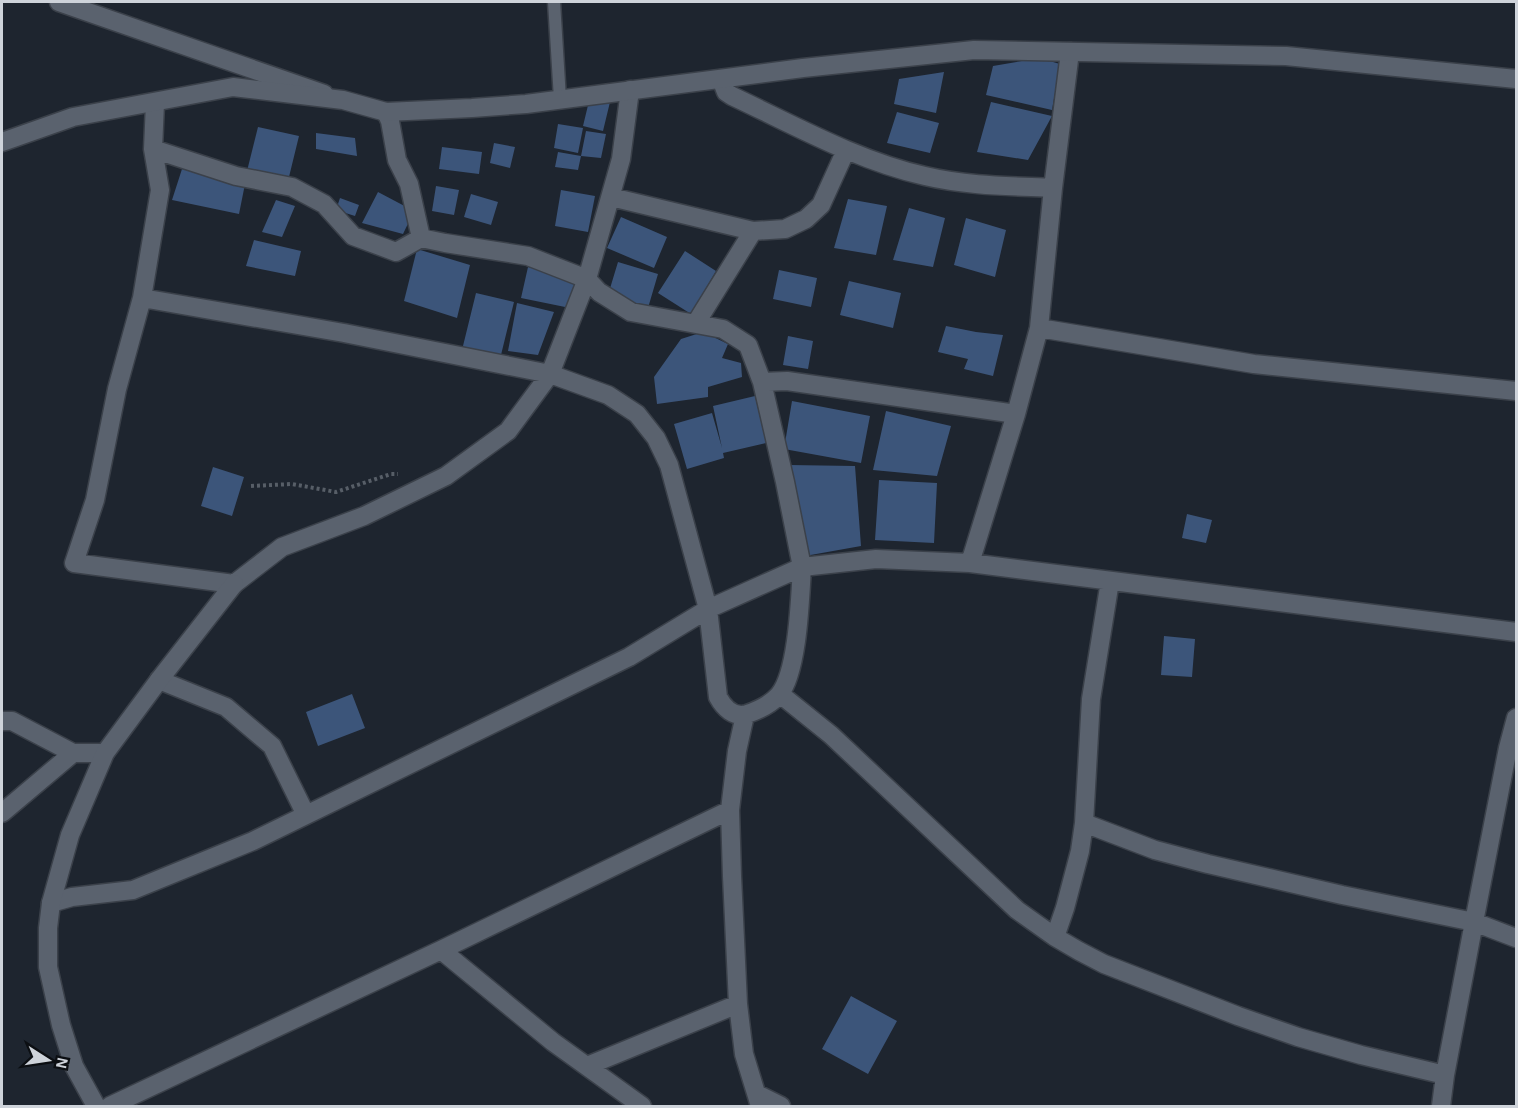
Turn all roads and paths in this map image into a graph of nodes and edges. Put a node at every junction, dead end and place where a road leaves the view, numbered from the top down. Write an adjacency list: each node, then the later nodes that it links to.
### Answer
1 (59, 2): 8 (street)
2 (554, 2): 7 (lane)
3 (1070, 52): 4 (street); 5 (street); 14 (street)
4 (721, 79): 6 (street); 13 (street)
5 (1516, 79)
6 (630, 90): 7 (street); 15 (street)
7 (560, 99): 10 (street)
8 (343, 100): 9 (street); 10 (street)
9 (155, 103): 11 (street); 12 (street)
10 (387, 112): 17 (street)
11 (2, 142)
12 (153, 149): 17 (street); 19 (street)
13 (846, 150): 14 (street); 16 (street)
14 (1053, 188): 21 (street)
15 (611, 197): 16 (street); 18 (street)
16 (753, 231): 20 (street)
17 (421, 238): 18 (street)
18 (587, 279): 20 (street); 22 (street)
19 (142, 298): 22 (street); 31 (street)
20 (696, 323): 23 (street)
21 (1039, 328): 24 (street); 25 (street)
22 (550, 374): 31 (street); 32 (street)
23 (762, 382): 25 (street); 29 (street)
24 (1516, 391)
25 (1016, 414): 28 (street)
26 (402, 474): 27 (path)
27 (251, 486)
28 (970, 563): 29 (street); 30 (street)
29 (802, 567): 32 (street); 35 (street)
30 (1110, 581): 33 (street); 44 (street)
31 (234, 584): 34 (street)
32 (708, 609): 36 (street); 43 (street)
33 (1516, 632)
34 (159, 680): 40 (street); 43 (street)
35 (780, 694): 36 (street); 47 (street)
36 (745, 715): 41 (street)
37 (1516, 718): 46 (street)
38 (2, 721): 39 (street)
39 (73, 753): 40 (street); 42 (street)
40 (105, 753): 45 (street)
41 (730, 810): 49 (street); 50 (street)
42 (2, 813)
43 (306, 815): 45 (street)
44 (1084, 823): 46 (street); 47 (street)
45 (51, 903): 54 (street)
46 (1474, 922): 48 (street); 52 (street)
47 (1055, 937): 52 (street)
48 (1516, 938)
49 (441, 950): 51 (street); 55 (street)
50 (738, 1004): 51 (street); 53 (street)
51 (587, 1066): 56 (street)
52 (1444, 1075): 58 (street)
53 (759, 1100): 57 (street)
54 (96, 1107)
55 (110, 1107)
56 (642, 1107)
57 (781, 1107)
58 (1441, 1107)

